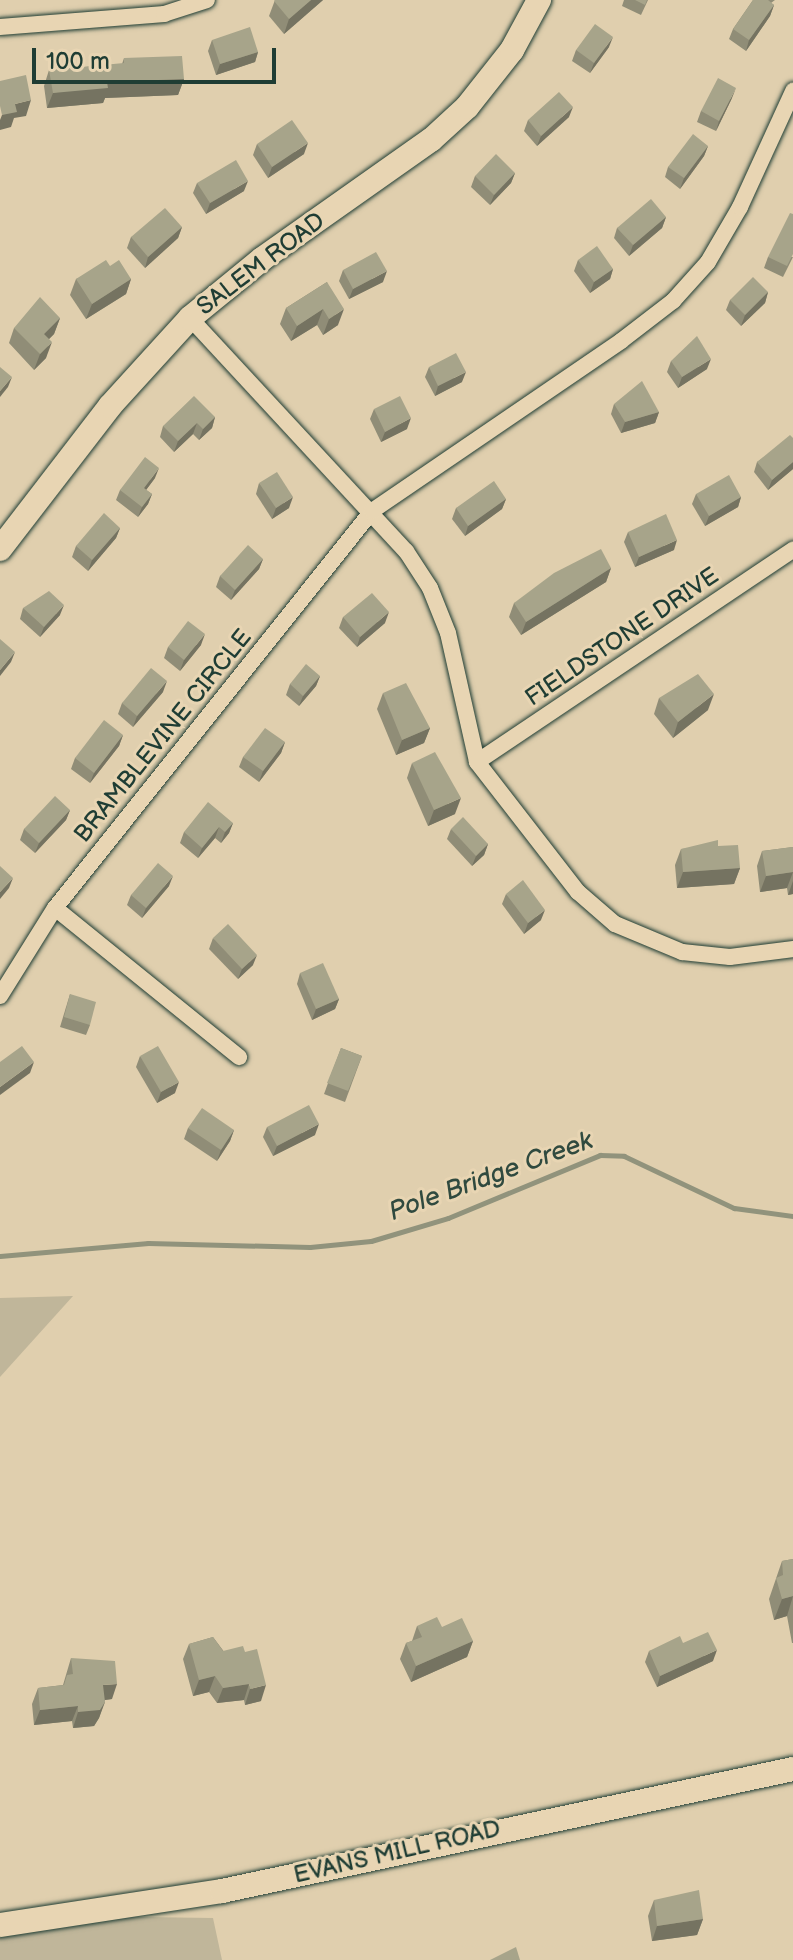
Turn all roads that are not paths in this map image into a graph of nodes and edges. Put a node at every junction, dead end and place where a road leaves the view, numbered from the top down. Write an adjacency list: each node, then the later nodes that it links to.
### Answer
1 (207, 0): 3 (street)
2 (539, 0): 5 (main road, SALEM ROAD)
3 (0, 27)
4 (793, 91): 6 (street, BRAMBLEVINE CIRCLE)
5 (190, 318): 6 (street); 7 (main road, SALEM ROAD)
6 (372, 511): 9 (street); 10 (street, BRAMBLEVINE CIRCLE)
7 (0, 549)
8 (793, 550): 9 (street, FIELDSTONE DRIVE)
9 (477, 762): 11 (street)
10 (55, 908): 12 (street, BRAMBLEVINE CIRCLE); 13 (street)
11 (793, 949)
12 (0, 996)
13 (239, 1057)
14 (793, 1769): 15 (main road, EVANS MILL ROAD)
15 (0, 1925)

